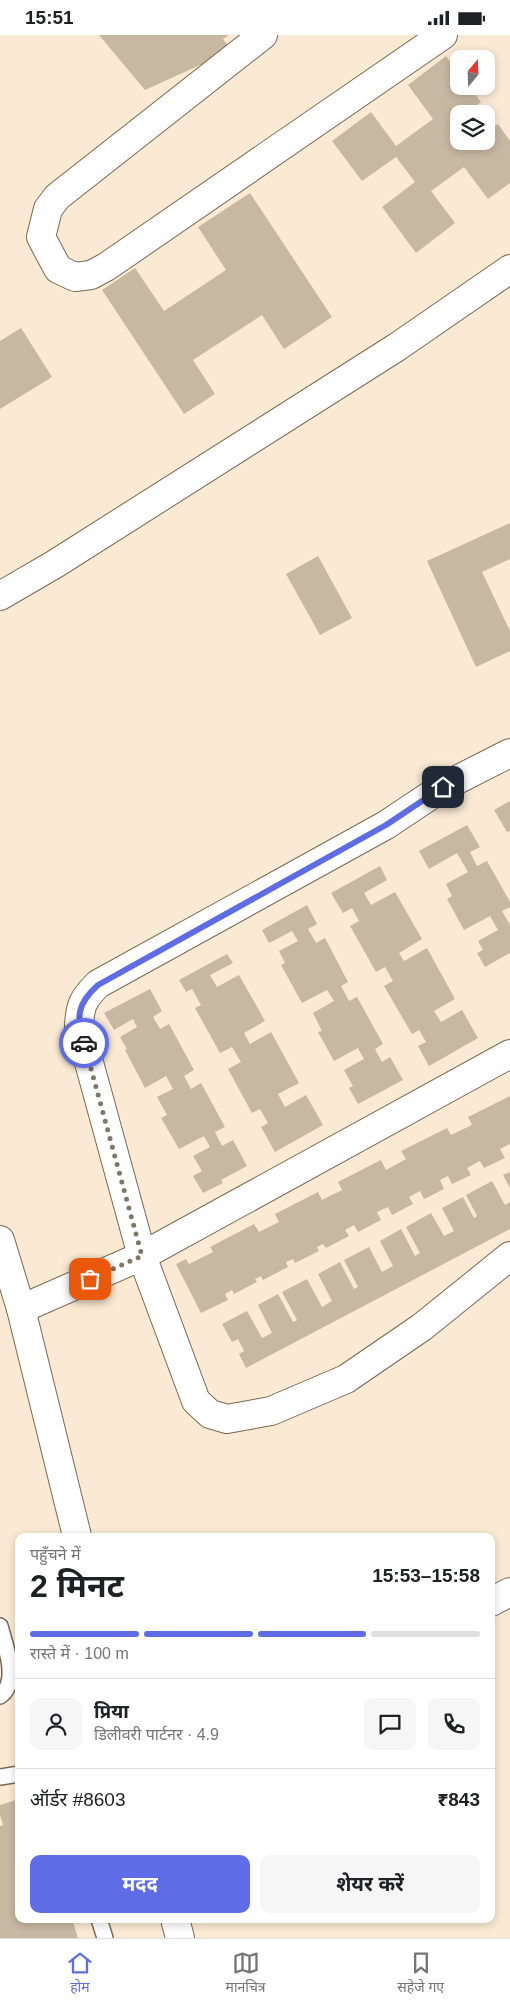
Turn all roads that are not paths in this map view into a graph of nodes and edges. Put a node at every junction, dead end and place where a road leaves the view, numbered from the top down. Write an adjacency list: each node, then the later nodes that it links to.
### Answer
1 (264, 35): 2 (street)
2 (443, 35)
3 (510, 269): 4 (street)
4 (0, 597)
5 (510, 753): 8 (street)
6 (510, 1054): 8 (street)
7 (0, 1240): 10 (street)
8 (142, 1256): 9 (street); 10 (street)
9 (510, 1256)
10 (21, 1309): 11 (street)
11 (76, 1533)
12 (510, 1592): 13 (street)
13 (495, 1600)
14 (0, 1626): 15 (lane)
15 (0, 1696)
16 (15, 1775): 17 (lane)
17 (0, 1777)
18 (100, 1923): 20 (lane)
19 (176, 1923): 21 (street)
20 (105, 1938)
21 (180, 1938)

